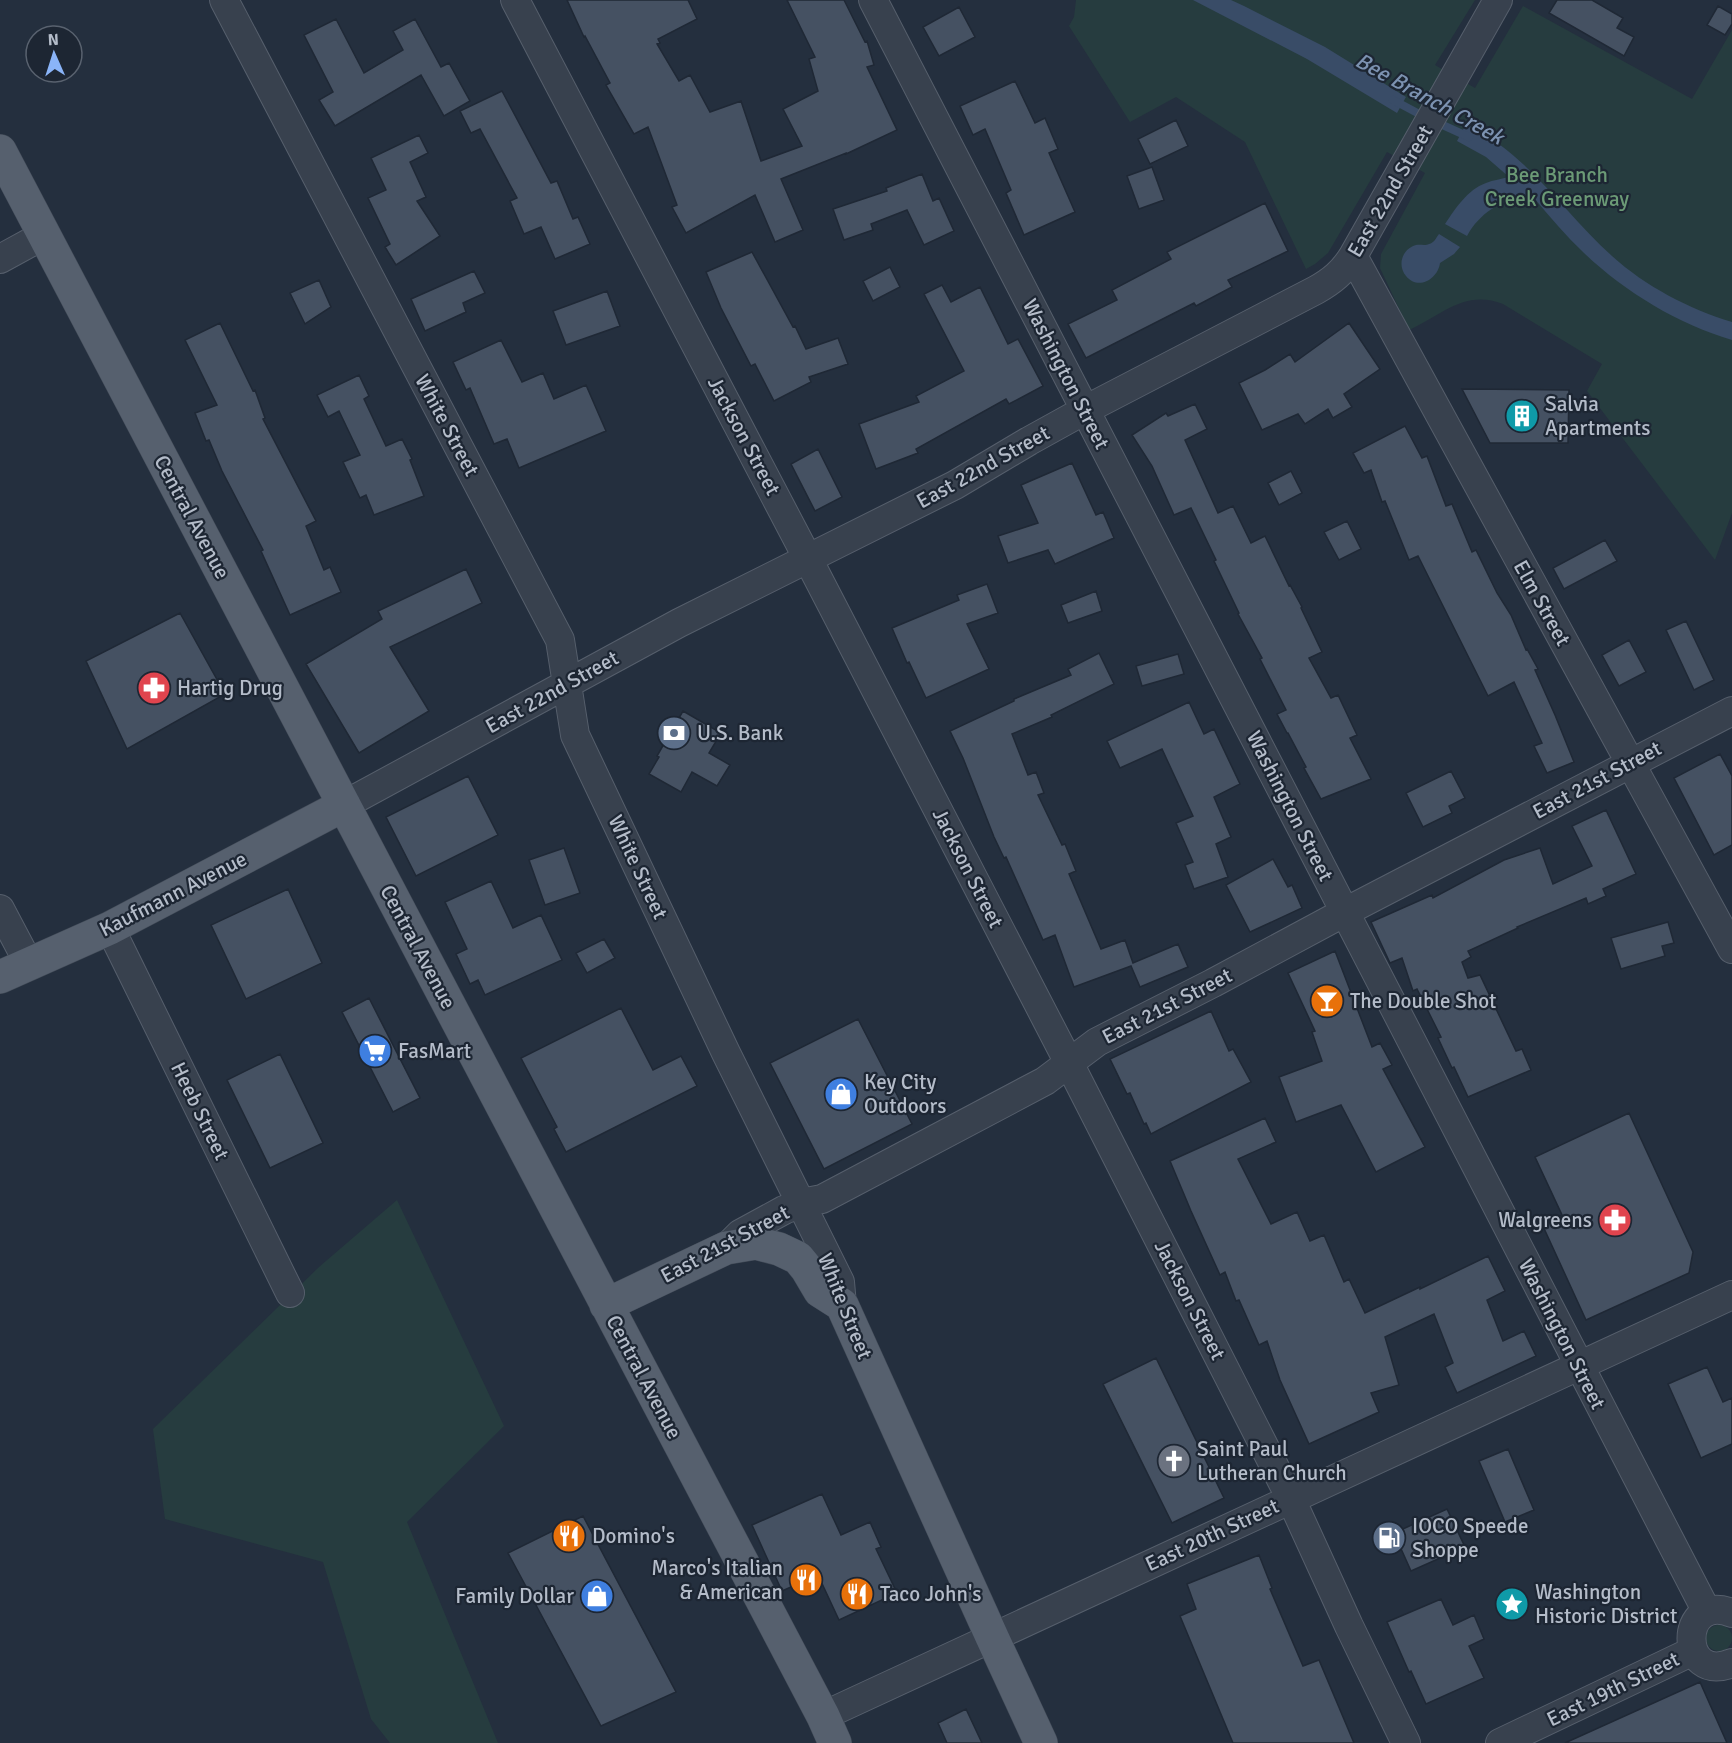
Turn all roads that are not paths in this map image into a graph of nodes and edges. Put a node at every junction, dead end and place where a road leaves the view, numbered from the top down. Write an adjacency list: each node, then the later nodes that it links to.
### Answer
1 (224, 0): 11 (street, White Street)
2 (516, 0): 10 (street, Jackson Street)
3 (873, 0): 9 (street, Washington Street)
4 (1498, 0): 7 (street, East 22nd Street)
5 (0, 151): 6 (main road, Central Avenue)
6 (44, 235): 8 (street); 14 (main road, Central Avenue)
7 (1353, 256): 9 (street, East 22nd Street); 13 (street, Elm Street)
8 (0, 259)
9 (1085, 410): 10 (street, East 22nd Street); 16 (street, Washington Street)
10 (808, 559): 11 (street, East 22nd Street); 20 (street, Jackson Street)
11 (568, 683): 14 (street, East 22nd Street); 21 (street, White Street)
12 (1732, 711): 13 (street, East 21st Street)
13 (1629, 763): 16 (street, East 21st Street); 18 (street, Elm Street)
14 (344, 805): 17 (main road, Kaufmann Avenue); 25 (main road, Central Avenue)
15 (0, 909): 19 (street)
16 (1345, 912): 20 (street, East 21st Street); 27 (street, Washington Street)
17 (110, 928): 19 (main road, Kaufmann Avenue); 23 (street, Heeb Street)
18 (1732, 949)
19 (14, 970)
20 (1069, 1063): 21 (street, East 21st Street); 28 (street, Jackson Street)
21 (801, 1203): 22 (street, East 21st Street); 26 (street, White Street)
22 (726, 1248): 25 (main road, East 21st Street); 26 (main road)
23 (290, 1293)
24 (1732, 1295): 27 (street, East 20th Street)
25 (606, 1305): 33 (main road, Central Avenue)
26 (842, 1305): 30 (main road, White Street)
27 (1578, 1366): 28 (street, East 20th Street); 29 (street, Washington Street)
28 (1291, 1499): 30 (street, East 20th Street); 35 (street, Jackson Street)
29 (1719, 1612): 31 (street)
30 (992, 1637): 33 (street, East 20th Street); 34 (main road, White Street)
31 (1693, 1651): 32 (street); 36 (street, East 19th Street)
32 (1732, 1665)
33 (829, 1729)
34 (1041, 1743)
35 (1406, 1743)
36 (1500, 1743)

